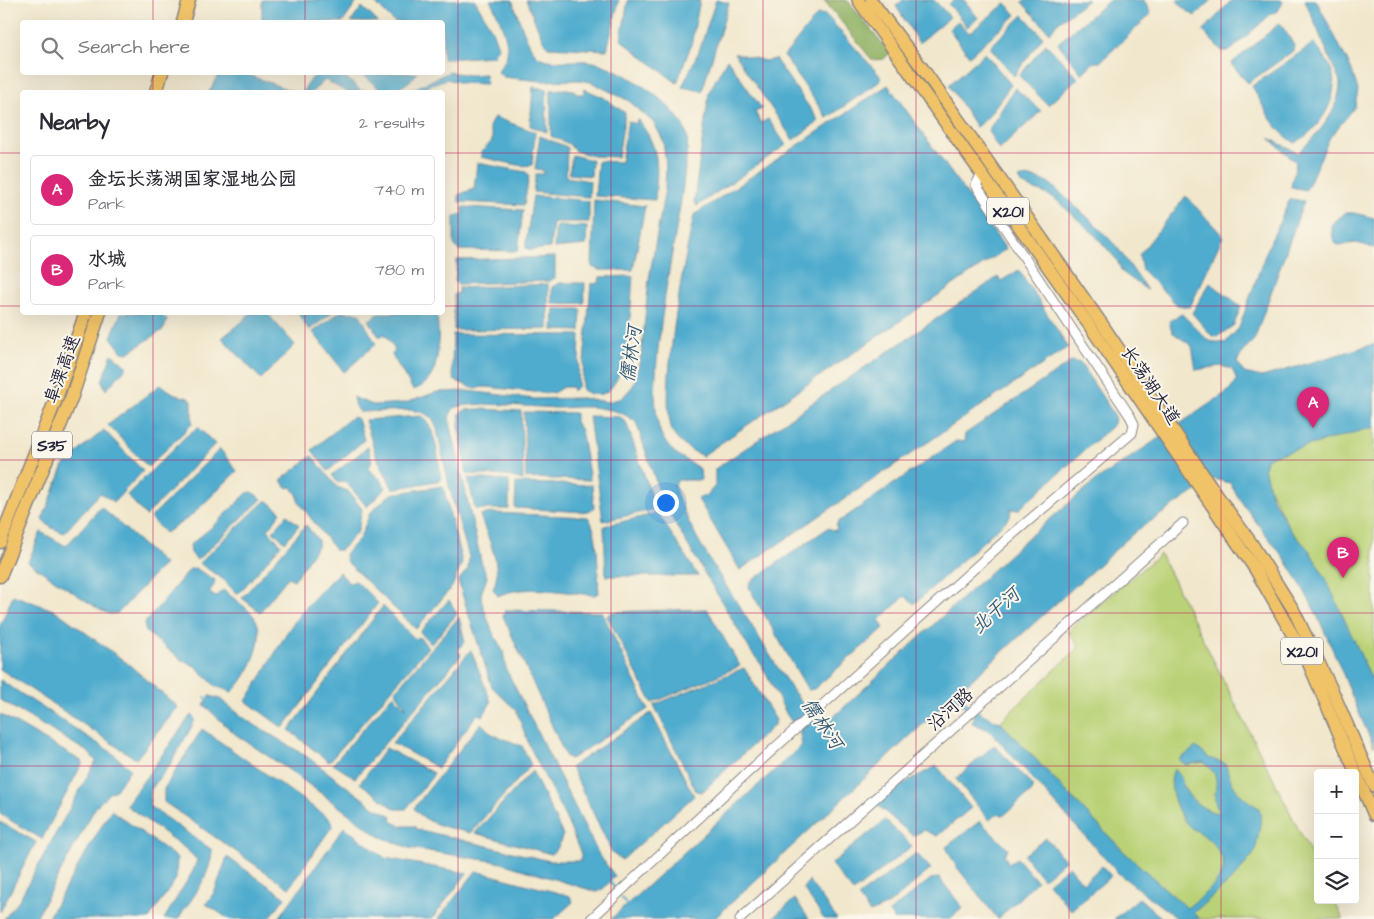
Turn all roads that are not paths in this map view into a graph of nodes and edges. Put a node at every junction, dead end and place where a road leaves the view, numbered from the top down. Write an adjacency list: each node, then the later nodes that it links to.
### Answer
1 (182, 0): 5 (highway)
2 (189, 0): 6 (highway)
3 (858, 0): 11 (main road, 长荡湖大道 / X201)
4 (871, 1): 14 (main road, 长荡湖大道 / X201)
5 (177, 20)
6 (184, 20)
7 (161, 75): 9 (highway)
8 (168, 75): 10 (highway)
9 (157, 90)
10 (164, 90)
11 (982, 174): 14 (main road, 长荡湖大道 / X201); 21 (street)
12 (85, 315): 17 (highway, 阜溧高速 / S35)
13 (99, 315): 18 (highway, 阜溧高速 / S35)
14 (1160, 420): 15 (main road, 长荡湖大道 / X201)
15 (1212, 497): 19 (main road, 长荡湖大道 / X201); 20 (main road, 长荡湖大道 / X201)
16 (1183, 523): 22 (street, 沿河路)
17 (0, 542)
18 (0, 576)
19 (1374, 786)
20 (1374, 815)
21 (591, 919)
22 (740, 919)

